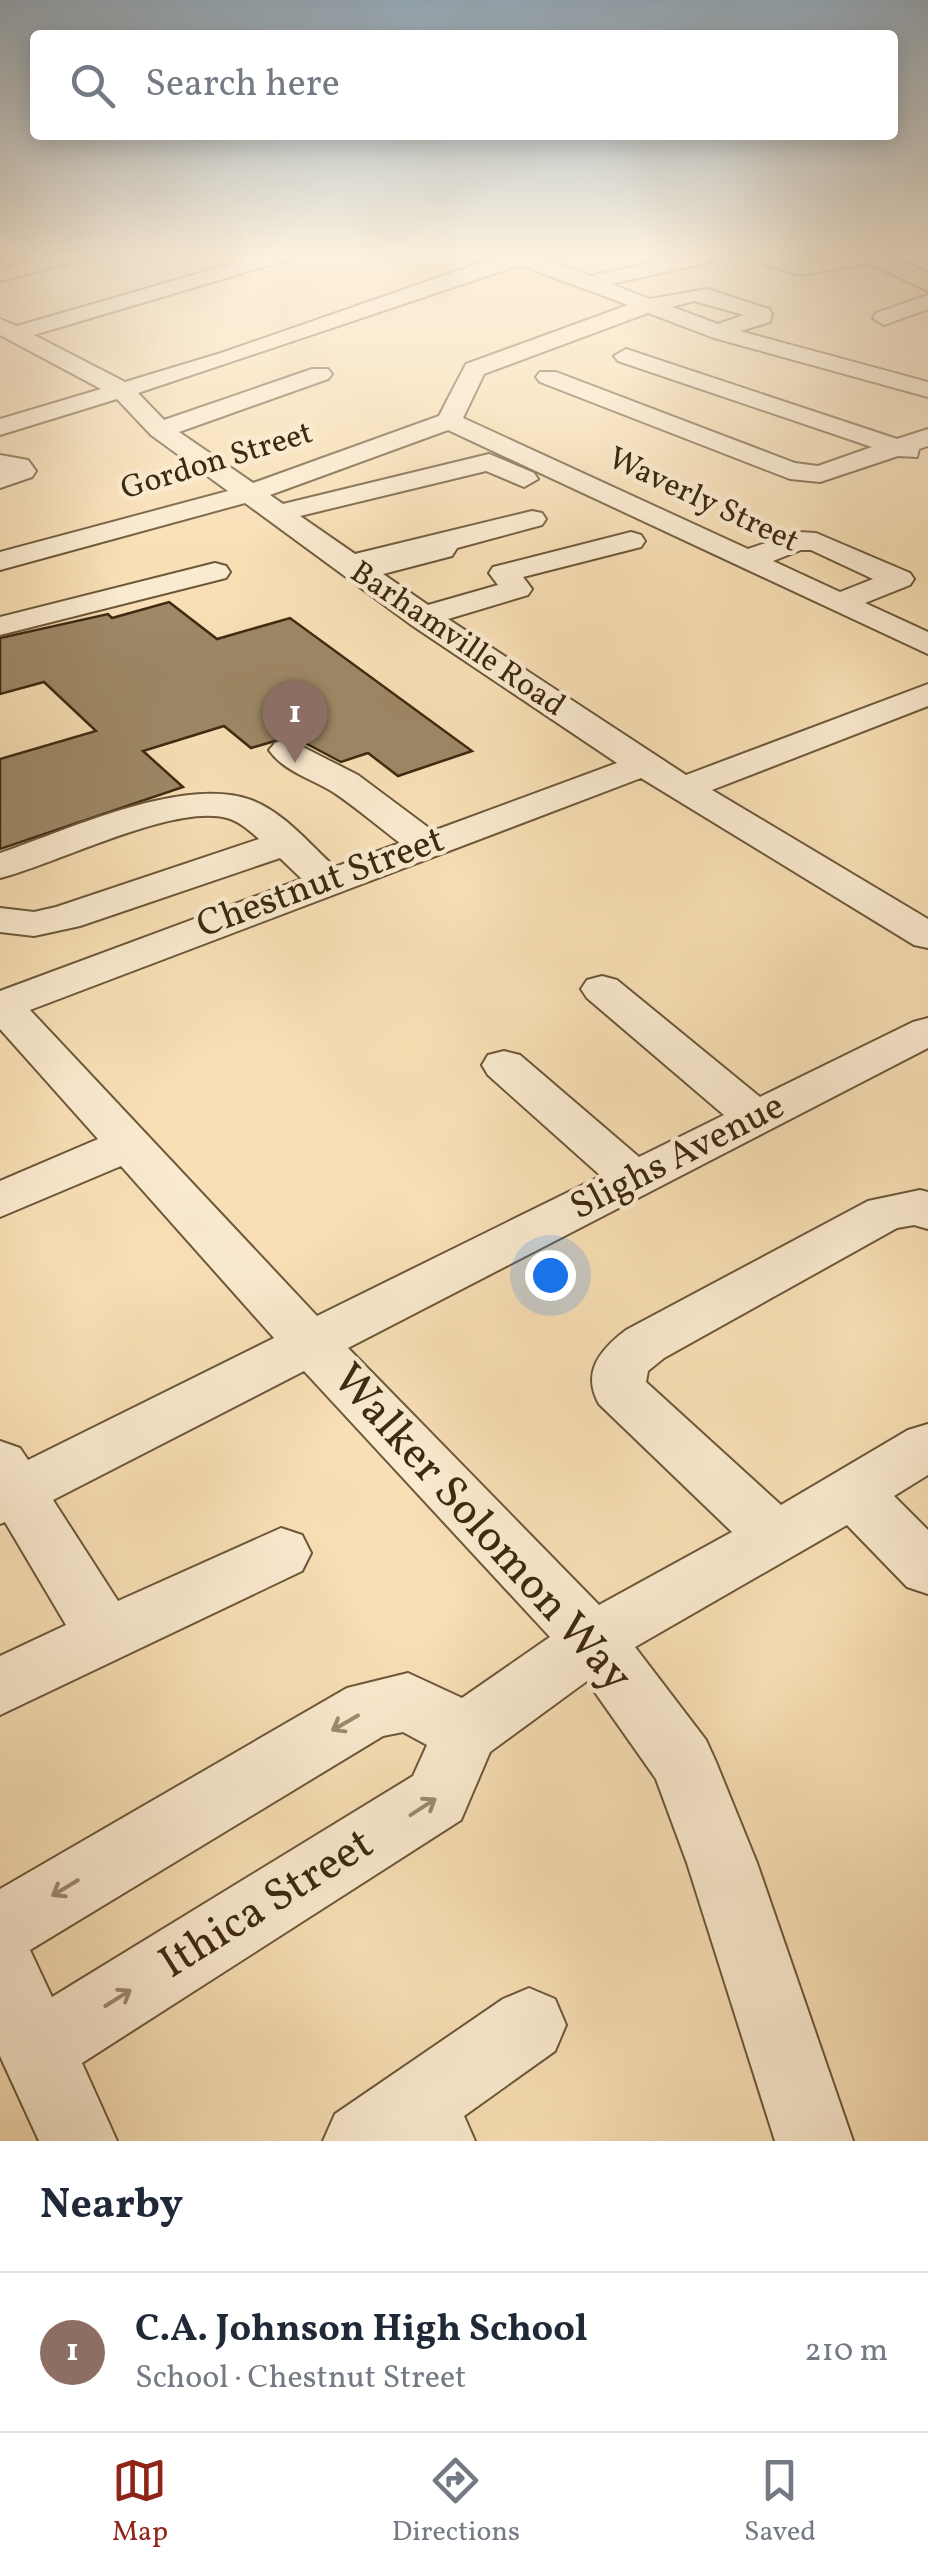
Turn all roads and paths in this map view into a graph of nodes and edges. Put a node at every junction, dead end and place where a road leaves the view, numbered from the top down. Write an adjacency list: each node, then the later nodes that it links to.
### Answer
1 (56, 355): 10 (street, Barhamville Road)
2 (238, 355): 10 (street)
3 (512, 355): 12 (street)
4 (804, 355): 9 (street)
5 (626, 356): 16 (street)
6 (928, 372): 9 (street)
7 (320, 374): 14 (street)
8 (548, 377): 16 (street)
9 (899, 380): 11 (street)
10 (122, 390): 13 (street); 14 (street, Barhamville Road)
11 (928, 390)
12 (450, 421): 18 (street, Waverly Street); 21 (street, Gordon Street)
13 (0, 427)
14 (160, 430): 21 (street, Barhamville Road)
15 (928, 437): 16 (street)
16 (900, 448): 17 (street)
17 (928, 459)
18 (510, 461): 22 (street); 24 (street, Waverly Street); 25 (street)
19 (0, 463): 20 (street)
20 (0, 480)
21 (248, 494): 22 (street, Barhamville Road); 28 (street, Gordon Street)
22 (276, 514): 29 (street, Barhamville Road)
23 (550, 514): 26 (street)
24 (700, 538): 25 (street); 27 (street, Waverly Street)
25 (631, 541): 31 (street)
26 (444, 543): 29 (street); 31 (street)
27 (747, 560): 32 (street, Waverly Street); 32 (street)
28 (0, 561)
29 (352, 568): 33 (street, Barhamville Road)
30 (216, 572): 34 (street)
31 (504, 573): 33 (street)
32 (839, 603): 35 (street, Waverly Street)
33 (421, 617): 38 (street, Barhamville Road)
34 (0, 626)
35 (928, 644)
36 (928, 694): 39 (street)
37 (287, 750): 41 (street)
38 (644, 766): 39 (street, Barhamville Road); 41 (street, Chestnut Street)
39 (683, 789): 45 (street, Barhamville Road)
40 (283, 844): 42 (street); 43 (street); 44 (street)
41 (427, 845): 43 (street, Chestnut Street)
42 (0, 866)
43 (328, 882): 47 (street, Chestnut Street)
44 (0, 920)
45 (928, 936)
46 (602, 989): 50 (street)
47 (1, 1006): 51 (street, Walker Solomon Way)
48 (928, 1031): 50 (street, Slighs Avenue)
49 (504, 1064): 52 (street)
50 (756, 1118): 52 (street, Slighs Avenue)
51 (129, 1144): 53 (street); 55 (street, Walker Solomon Way)
52 (635, 1180): 55 (street, Slighs Avenue)
53 (0, 1200)
54 (928, 1212): 59 (street)
55 (311, 1344): 57 (street, Slighs Avenue); 63 (street, Walker Solomon Way)
56 (928, 1446): 58 (street)
57 (5, 1485): 62 (street)
58 (853, 1493): 59 (street); 61 (street)
59 (776, 1537): 63 (street)
60 (281, 1553): 62 (street)
61 (928, 1569)
62 (106, 1636): 64 (street)
63 (594, 1641): 65 (street); 72 (street, Walker Solomon Way)
64 (0, 1687)
65 (466, 1732): 66 (street, one-way to 66); 69 (street, Ithica Street, one-way to 65)
66 (0, 1928)
67 (0, 1965): 69 (street)
68 (530, 2026): 70 (street)
69 (35, 2050): 71 (street)
70 (401, 2131)
71 (78, 2141)
72 (814, 2141)

